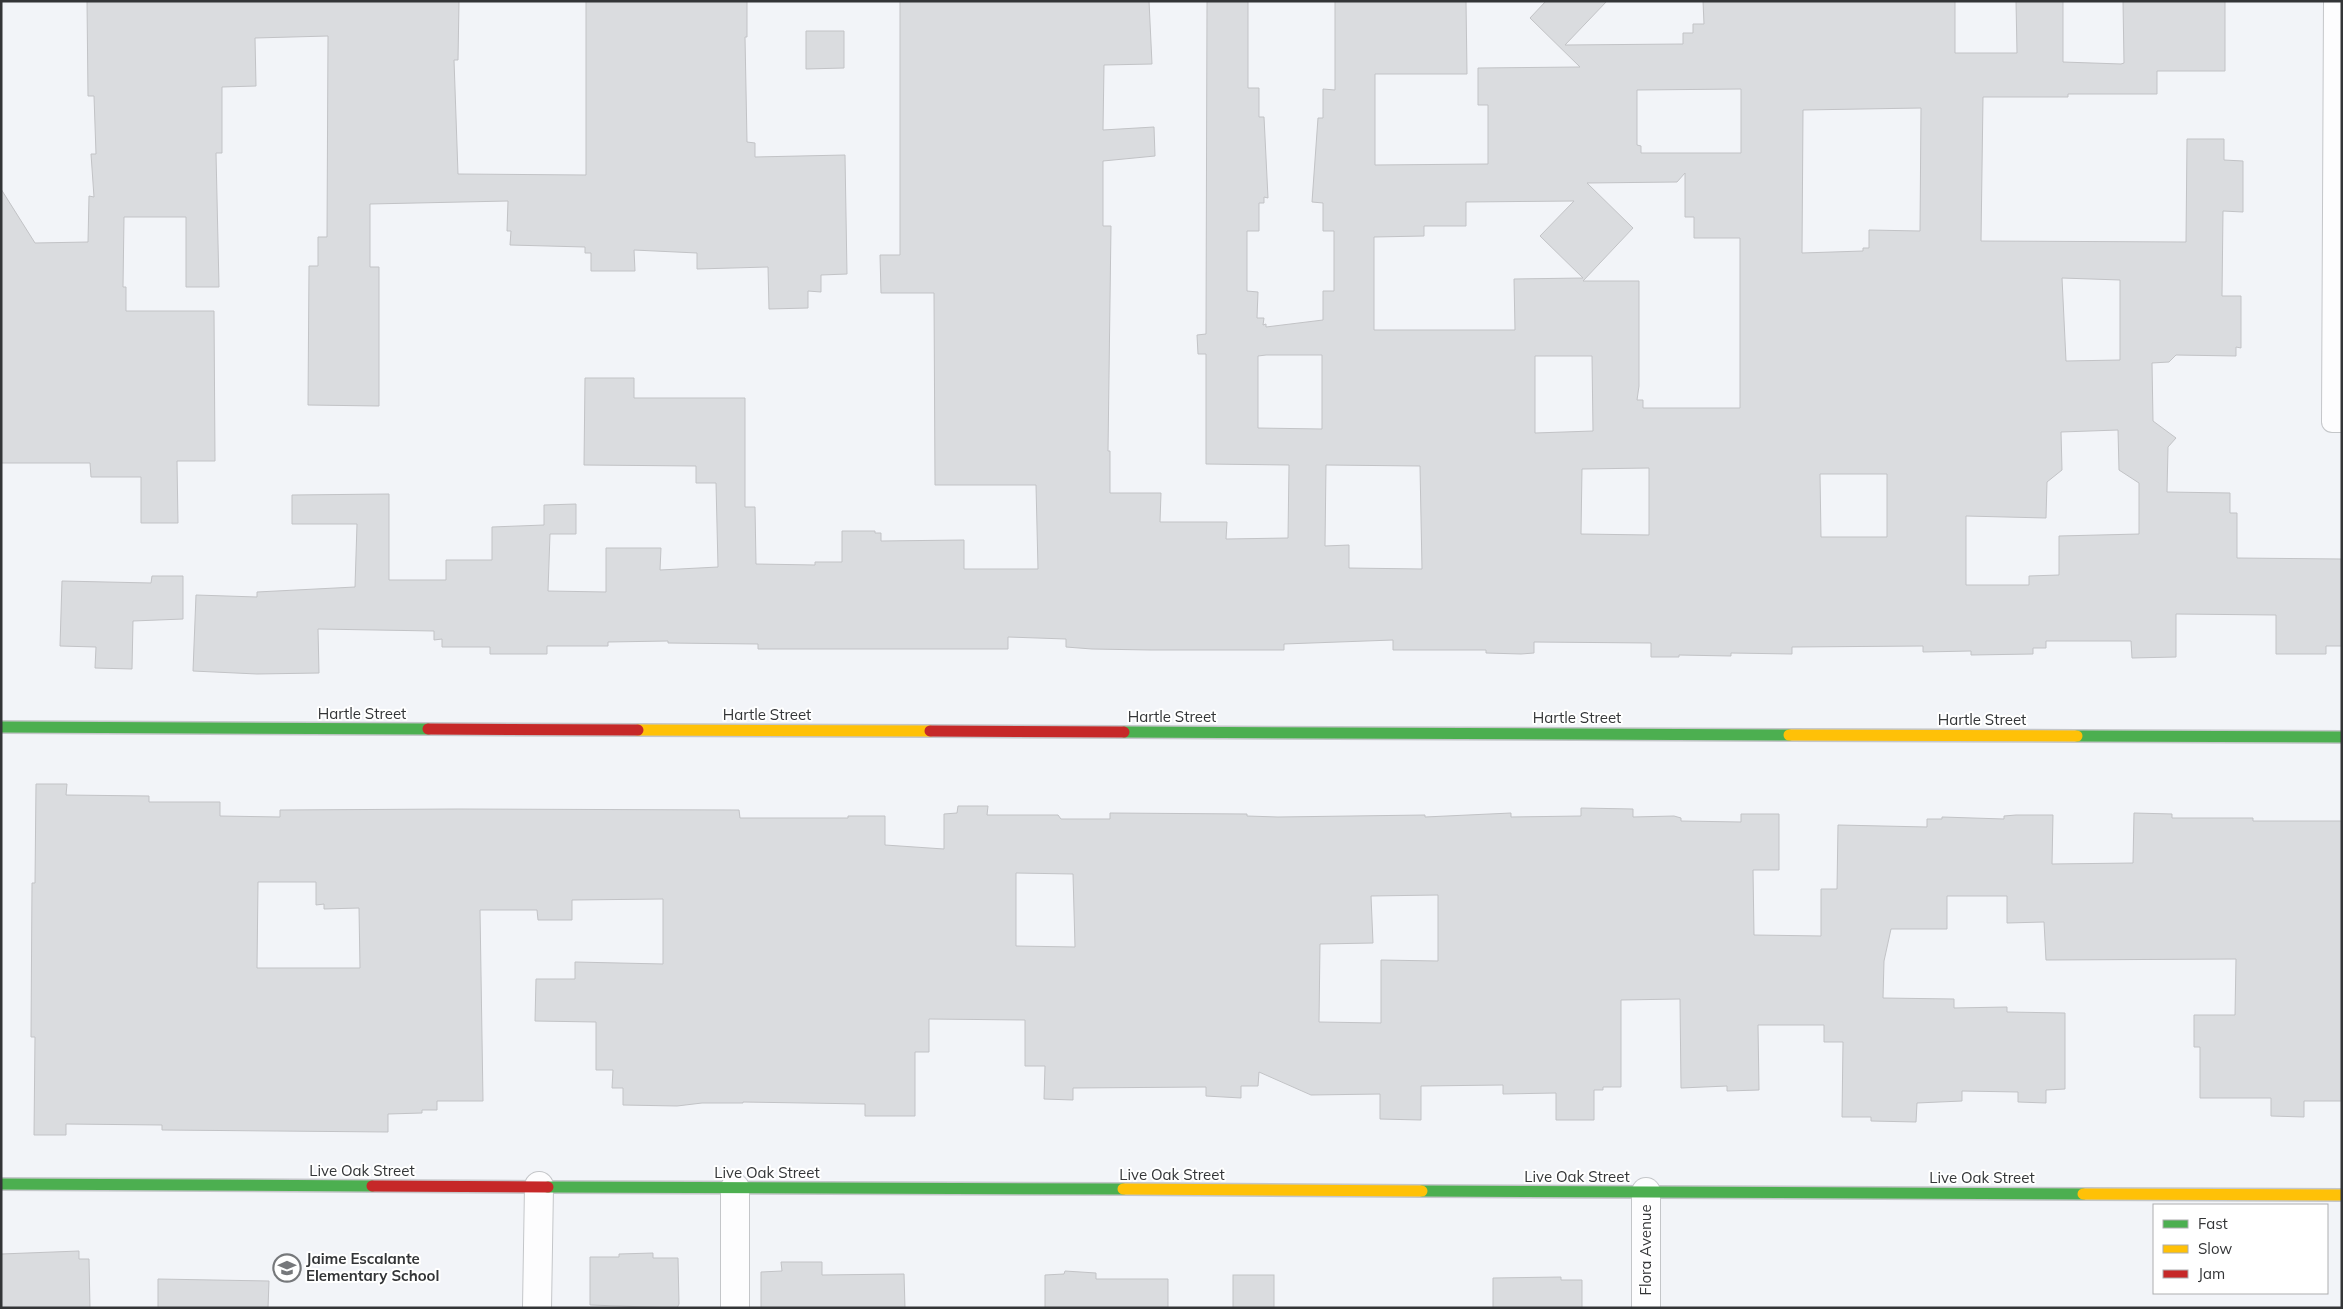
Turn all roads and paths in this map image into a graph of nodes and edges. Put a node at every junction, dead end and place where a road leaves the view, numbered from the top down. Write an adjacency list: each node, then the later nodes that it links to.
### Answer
1 (2334, 1): 2 (lane)
2 (2342, 422)
3 (1, 727): 4 (street, Hartle Street)
4 (2342, 736)
5 (1, 1184): 6 (street, Live Oak Street)
6 (538, 1186): 7 (street, Live Oak Street); 10 (street)
7 (736, 1188): 8 (street, Live Oak Street); 11 (street)
8 (1646, 1192): 9 (street, Live Oak Street); 12 (street, Flora Avenue)
9 (2342, 1195)
10 (537, 1308)
11 (735, 1308)
12 (1646, 1308)

